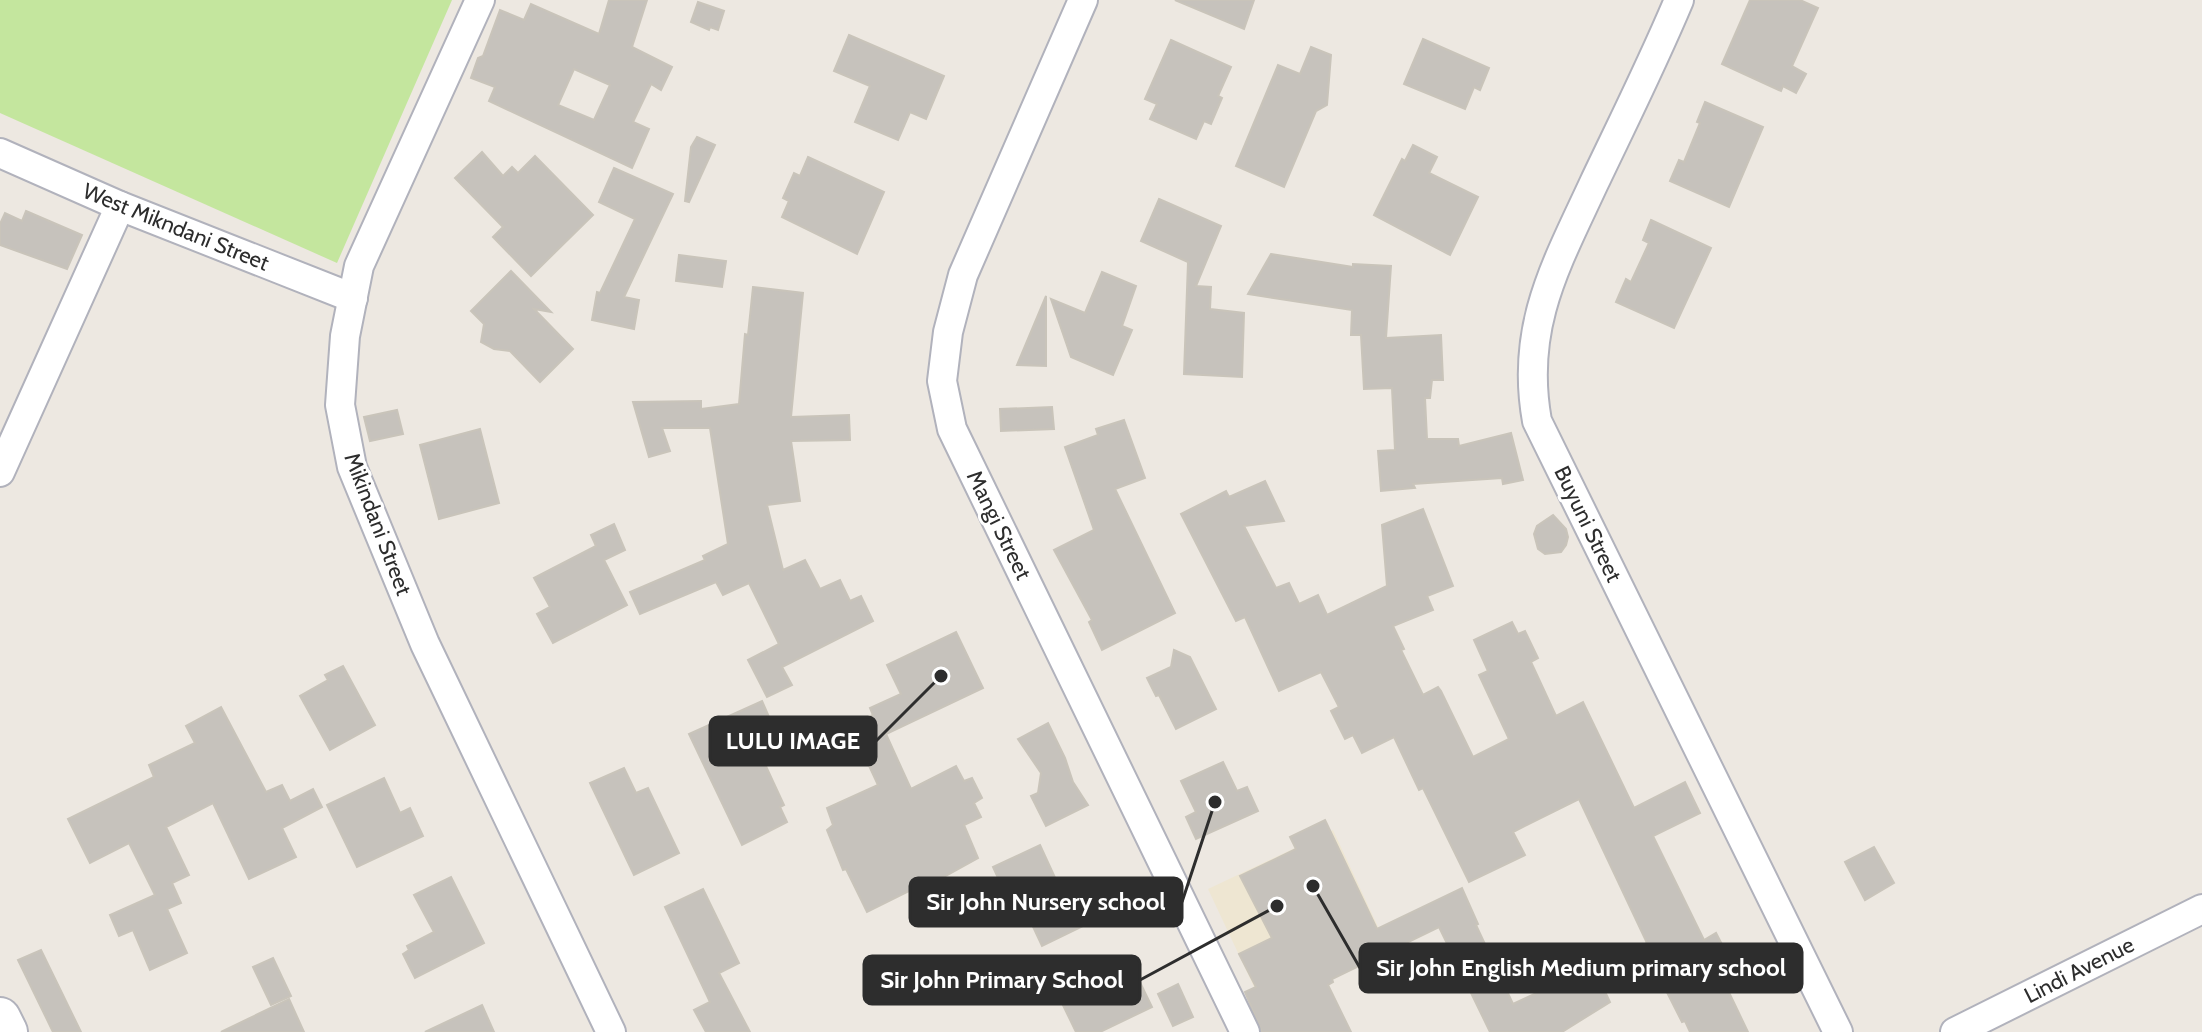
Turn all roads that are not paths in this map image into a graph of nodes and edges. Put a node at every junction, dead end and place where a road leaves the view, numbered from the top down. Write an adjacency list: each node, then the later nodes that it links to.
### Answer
1 (480, 0): 6 (street, Mikindani Street)
2 (1083, 0): 12 (street, Mangi Street)
3 (1679, 0): 13 (street, Buyuni Street)
4 (0, 153): 5 (street, West Mikndani Street)
5 (120, 206): 6 (street, West Mikndani Street); 7 (street)
6 (353, 298): 11 (street, Mikindani Street)
7 (0, 472)
8 (2202, 909): 14 (street, Lindi Avenue)
9 (0, 1018): 10 (main road)
10 (7, 1032)
11 (611, 1032)
12 (1245, 1032)
13 (1838, 1032)
14 (1955, 1032)

